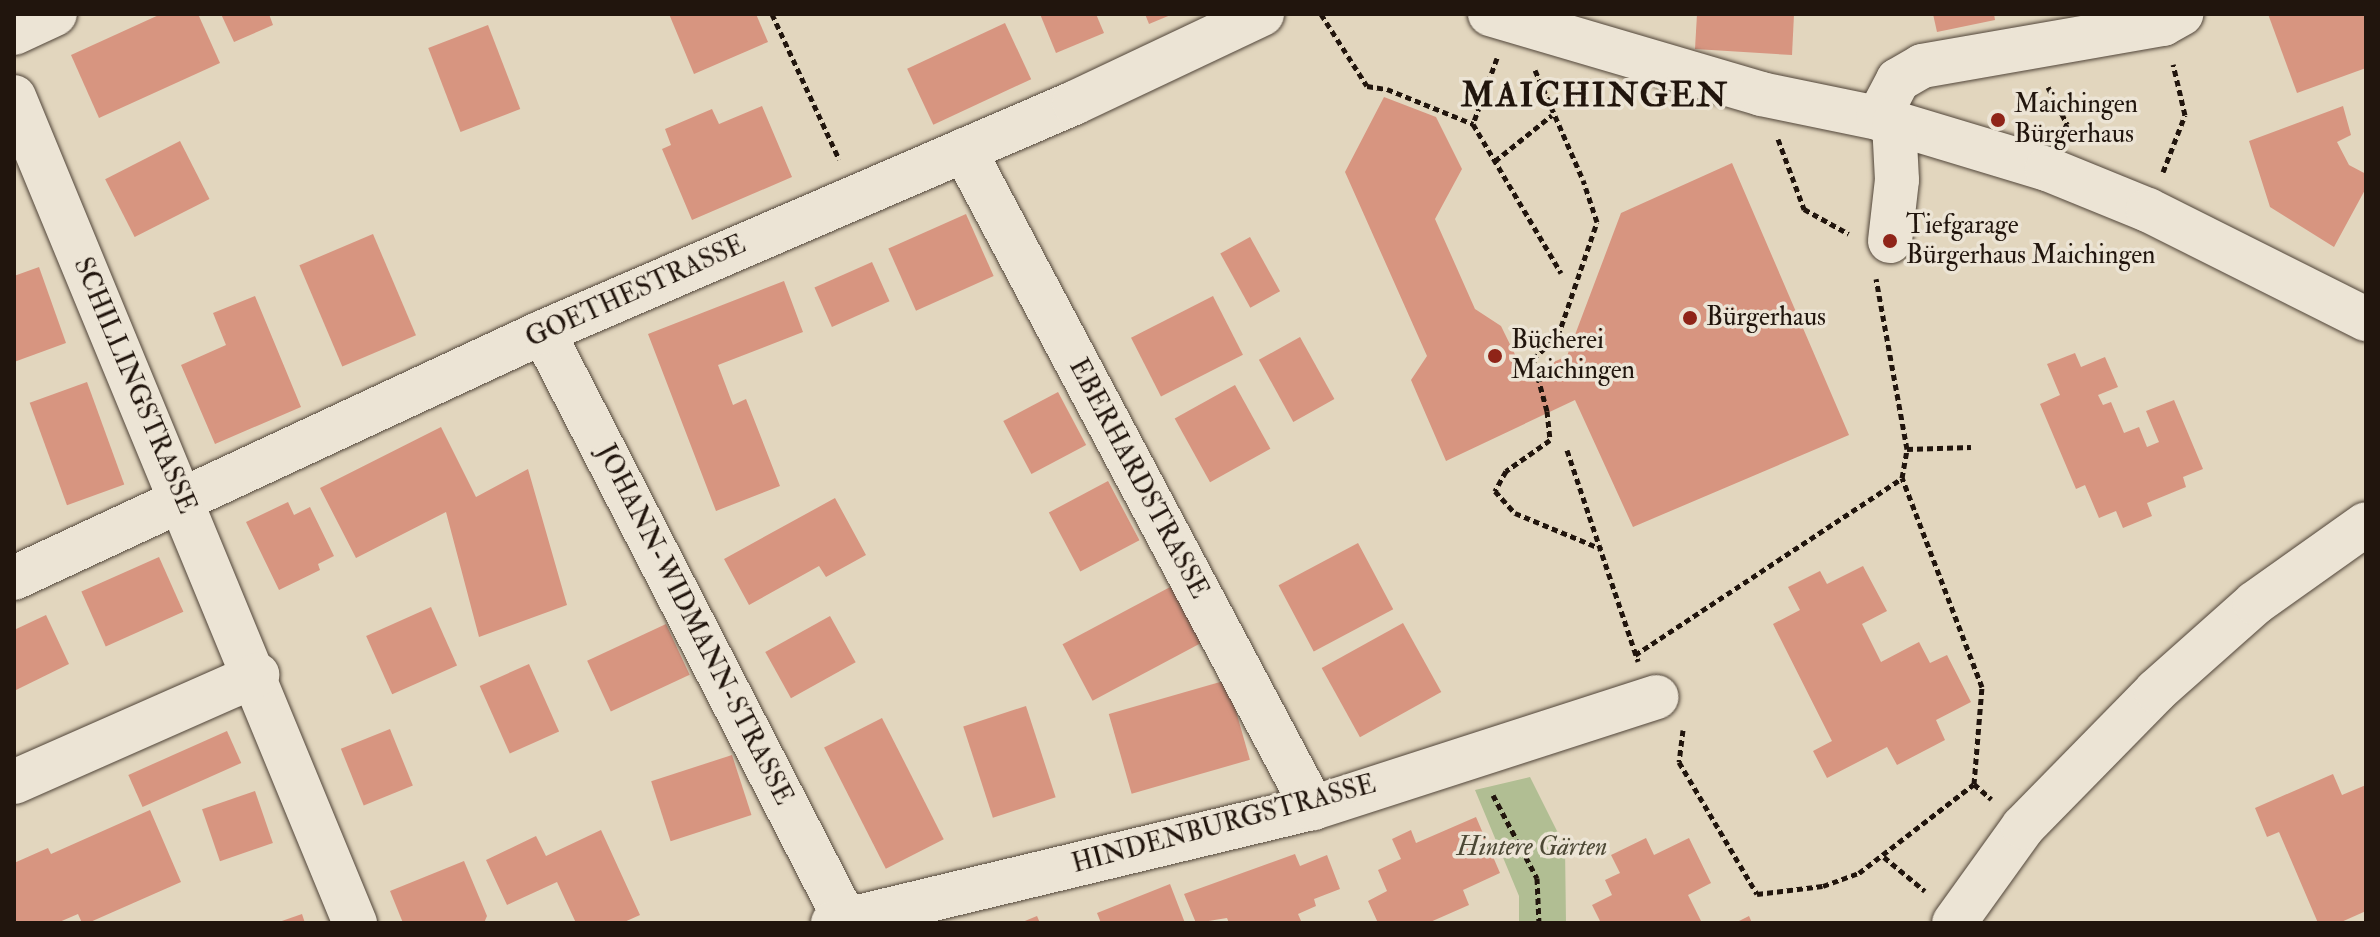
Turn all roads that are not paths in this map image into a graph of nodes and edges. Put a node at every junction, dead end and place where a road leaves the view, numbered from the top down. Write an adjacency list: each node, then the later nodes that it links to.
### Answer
1 (55, 14): 5 (street)
2 (1262, 14): 8 (street, GOETHESTRASSE)
3 (2172, 19): 7 (street)
4 (1506, 20): 7 (street)
5 (14, 33)
6 (14, 97): 12 (street, SCHILLINGSTRASSE)
7 (1886, 120): 9 (street); 10 (street)
8 (964, 150): 11 (street, GOETHESTRASSE); 18 (street, EBERHARDSTRASSE)
9 (1874, 247)
10 (2366, 319)
11 (543, 332): 12 (street, GOETHESTRASSE); 20 (street, JOHANN-WIDMANN-STRASSE)
12 (181, 498): 14 (street, GOETHESTRASSE); 15 (street, SCHILLINGSTRASSE)
13 (2366, 524): 19 (street)
14 (14, 578)
15 (257, 675): 17 (street); 21 (street, SCHILLINGSTRASSE)
16 (1670, 707): 18 (street, HINDENBURGSTRASSE)
17 (14, 782)
18 (1313, 808): 20 (street, HINDENBURGSTRASSE)
19 (1956, 920)
20 (839, 921)
21 (355, 923)

